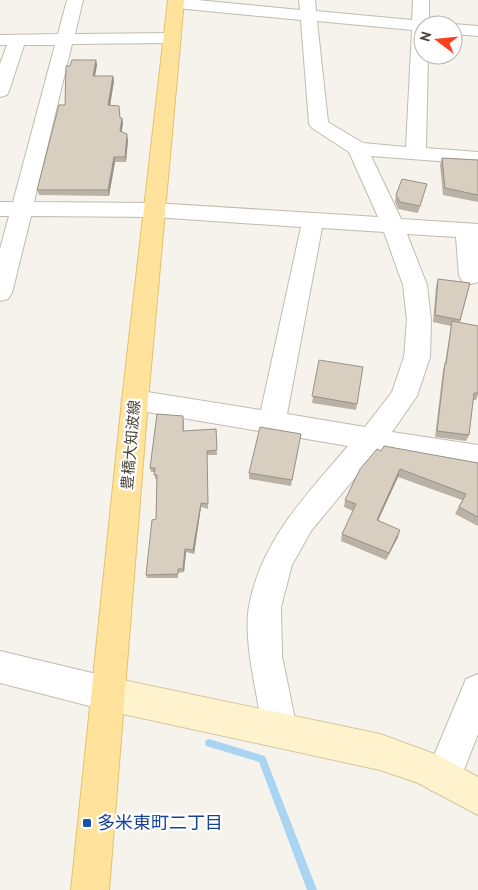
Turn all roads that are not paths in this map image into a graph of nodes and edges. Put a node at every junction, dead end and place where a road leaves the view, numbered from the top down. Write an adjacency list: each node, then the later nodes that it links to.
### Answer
1 (76, 0): 11 (street)
2 (421, 0): 5 (street)
3 (176, 2): 4 (street); 9 (main road, 豊橋大知波線)
4 (307, 8): 6 (street); 14 (street)
5 (421, 15)
6 (413, 25)
7 (463, 30): 8 (street)
8 (478, 31)
9 (172, 38): 11 (street); 18 (main road, 豊橋大知波線)
10 (8, 40): 11 (street); 13 (street)
11 (64, 40): 17 (street)
12 (419, 65): 15 (street)
13 (0, 91)
14 (358, 149): 15 (street); 20 (street)
15 (416, 154): 16 (street)
16 (478, 158)
17 (11, 209): 18 (street); 23 (street)
18 (154, 210): 19 (street); 24 (main road, 豊橋大知波線)
19 (313, 220): 20 (street); 25 (street)
20 (393, 226): 21 (street); 26 (street)
21 (472, 231): 22 (street)
22 (471, 276)
23 (0, 293)
24 (135, 400): 25 (street); 30 (main road, 豊橋大知波線)
25 (272, 422): 26 (street)
26 (371, 439): 27 (street); 31 (street)
27 (478, 457)
28 (0, 667): 30 (street)
29 (478, 691): 32 (street)
30 (109, 694): 31 (street); 34 (main road, 豊橋大知波線)
31 (280, 730): 32 (street)
32 (443, 777): 33 (street)
33 (478, 797)
34 (90, 890)

